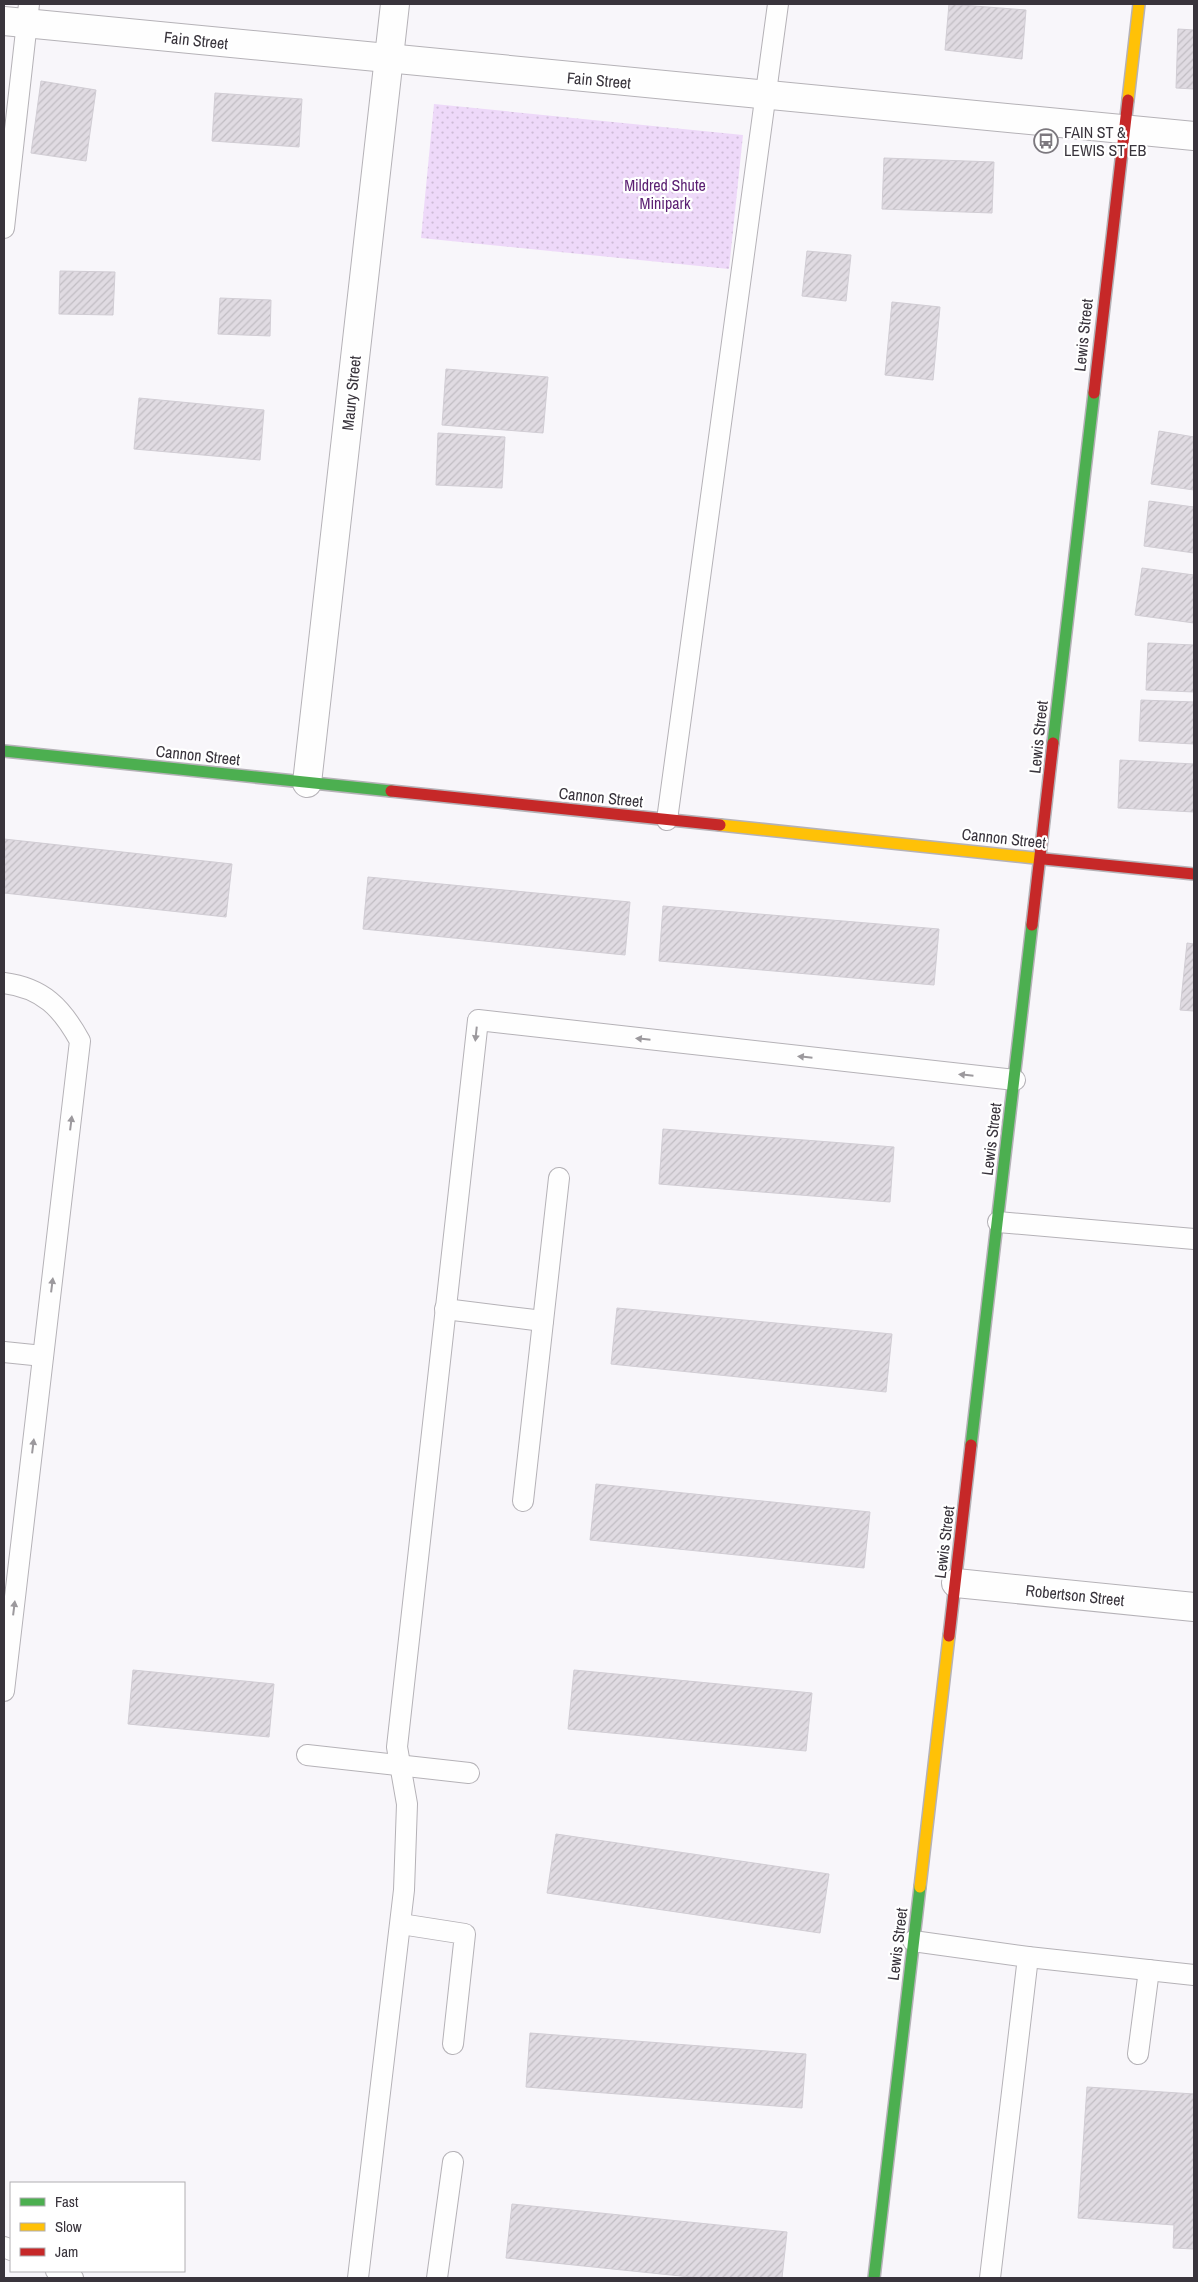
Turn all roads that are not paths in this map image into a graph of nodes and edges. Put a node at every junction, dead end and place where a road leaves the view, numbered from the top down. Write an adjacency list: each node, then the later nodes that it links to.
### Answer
1 (395, 4): 5 (street, Maury Street)
2 (778, 4): 6 (lane)
3 (1139, 4): 7 (street, Lewis Street)
4 (20, 16): 5 (street, Fain Street); 9 (lane)
5 (389, 60): 6 (street, Fain Street); 11 (street, Maury Street)
6 (766, 95): 7 (street, Fain Street); 12 (lane)
7 (1123, 129): 8 (street, Fain Street); 13 (street, Lewis Street)
8 (1194, 136)
9 (4, 228)
10 (4, 751): 11 (street, Cannon Street)
11 (307, 783): 12 (street, Cannon Street)
12 (667, 820): 13 (street, Cannon Street)
13 (1040, 858): 14 (street, Cannon Street); 16 (street, Lewis Street)
14 (1194, 874)
15 (4, 983): 23 (lane, one-way to 15)
16 (1015, 1080): 18 (street, Lewis Street); 20 (lane, one-way to 20)
17 (559, 1178): 21 (lane)
18 (998, 1222): 19 (lane); 25 (street, Lewis Street)
19 (1194, 1239)
20 (445, 1308): 21 (lane); 29 (lane)
21 (543, 1320): 24 (lane)
22 (4, 1352): 23 (lane)
23 (43, 1356): 27 (lane, one-way to 23)
24 (524, 1501)
25 (956, 1583): 26 (street, Robertson Street); 32 (street, Lewis Street)
26 (1194, 1608)
27 (4, 1691)
28 (307, 1755): 29 (lane)
29 (400, 1764): 30 (lane); 31 (lane)
30 (468, 1773)
31 (401, 1924): 36 (lane); 41 (lane)
32 (913, 1941): 33 (lane); 43 (street, Lewis Street)
33 (1028, 1957): 34 (lane); 44 (lane)
34 (1149, 1970): 35 (lane); 37 (lane)
35 (1194, 1975)
36 (453, 2044)
37 (1138, 2054)
38 (453, 2162): 42 (lane)
39 (58, 2272): 40 (lane)
40 (73, 2278)
41 (358, 2278)
42 (437, 2278)
43 (874, 2278)
44 (990, 2278)

